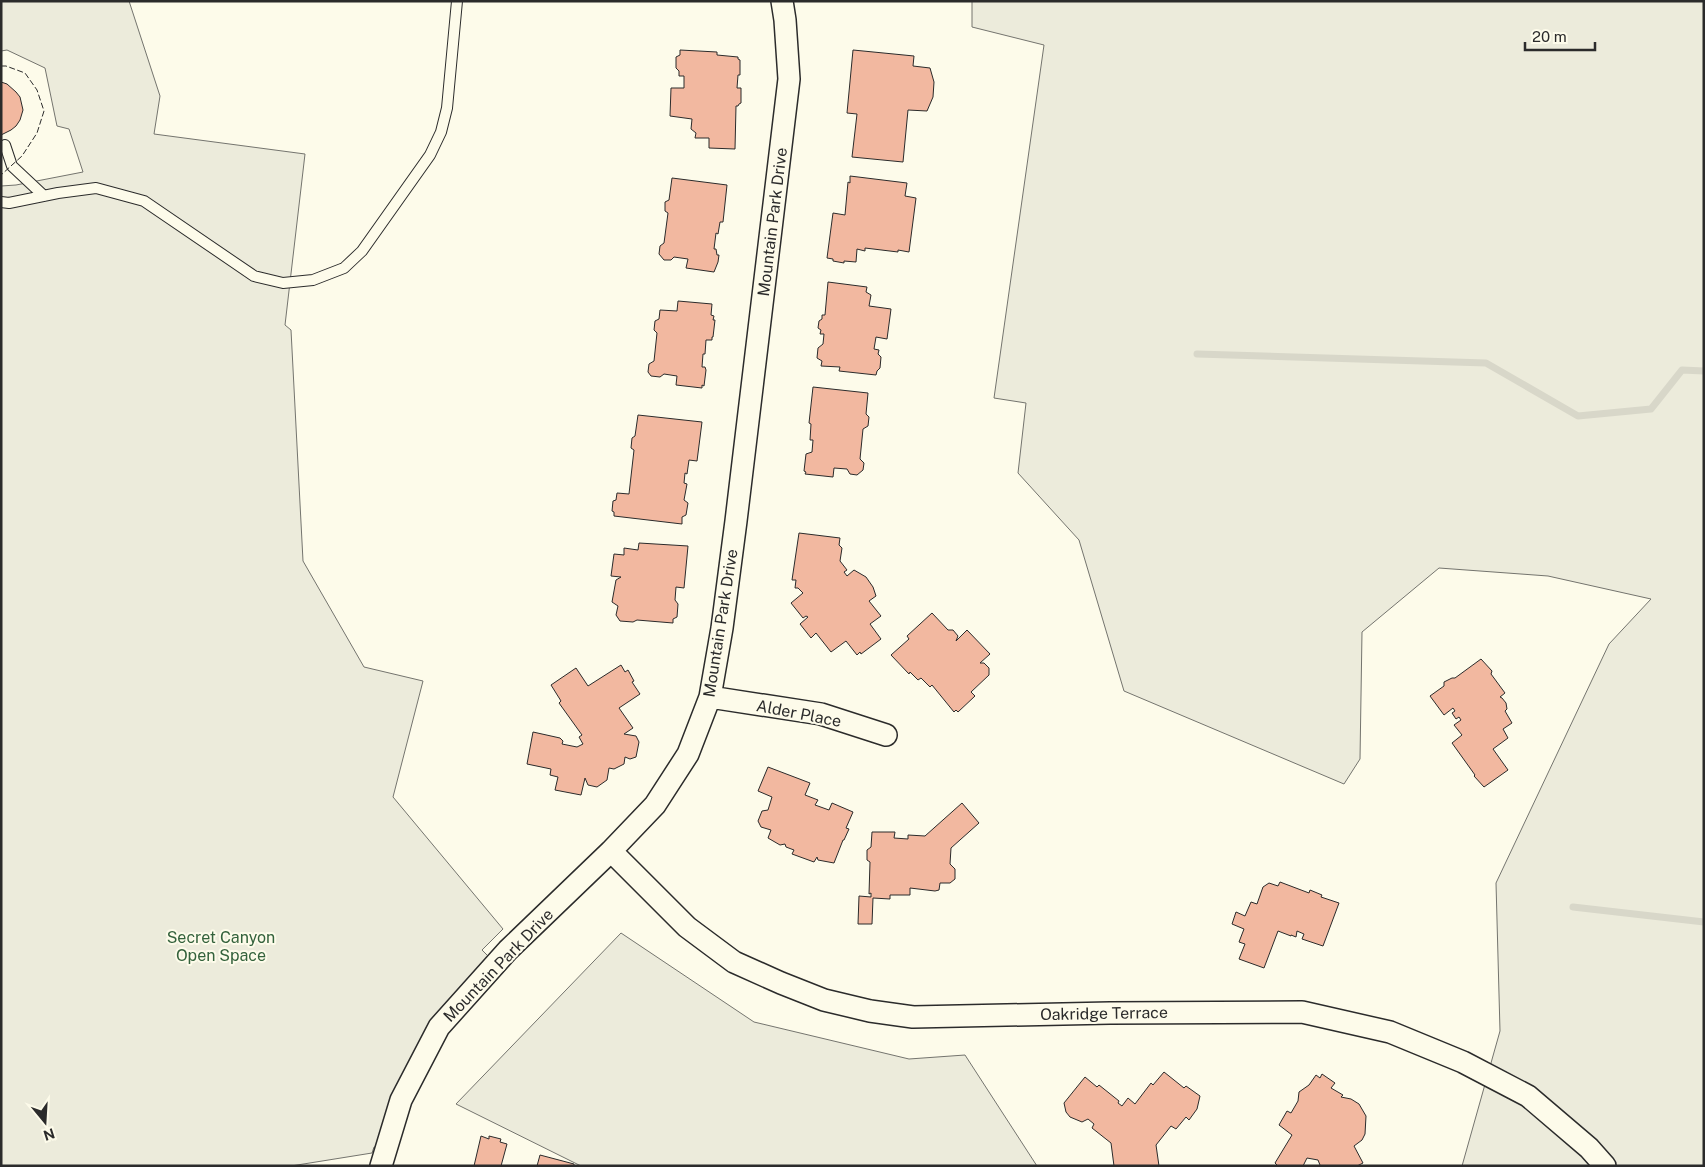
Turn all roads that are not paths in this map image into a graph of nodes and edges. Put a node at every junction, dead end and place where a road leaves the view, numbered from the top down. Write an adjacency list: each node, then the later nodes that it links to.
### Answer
1 (457, 1): 4 (lane)
2 (782, 1): 6 (street, Mountain Park Drive)
3 (5, 145): 4 (lane)
4 (44, 196): 5 (lane)
5 (1, 202)
6 (710, 697): 7 (street, Alder Place); 8 (street, Mountain Park Drive)
7 (886, 735)
8 (612, 852): 9 (street, Mountain Park Drive); 10 (street, Oakridge Terrace)
9 (381, 1166)
10 (1605, 1166)

